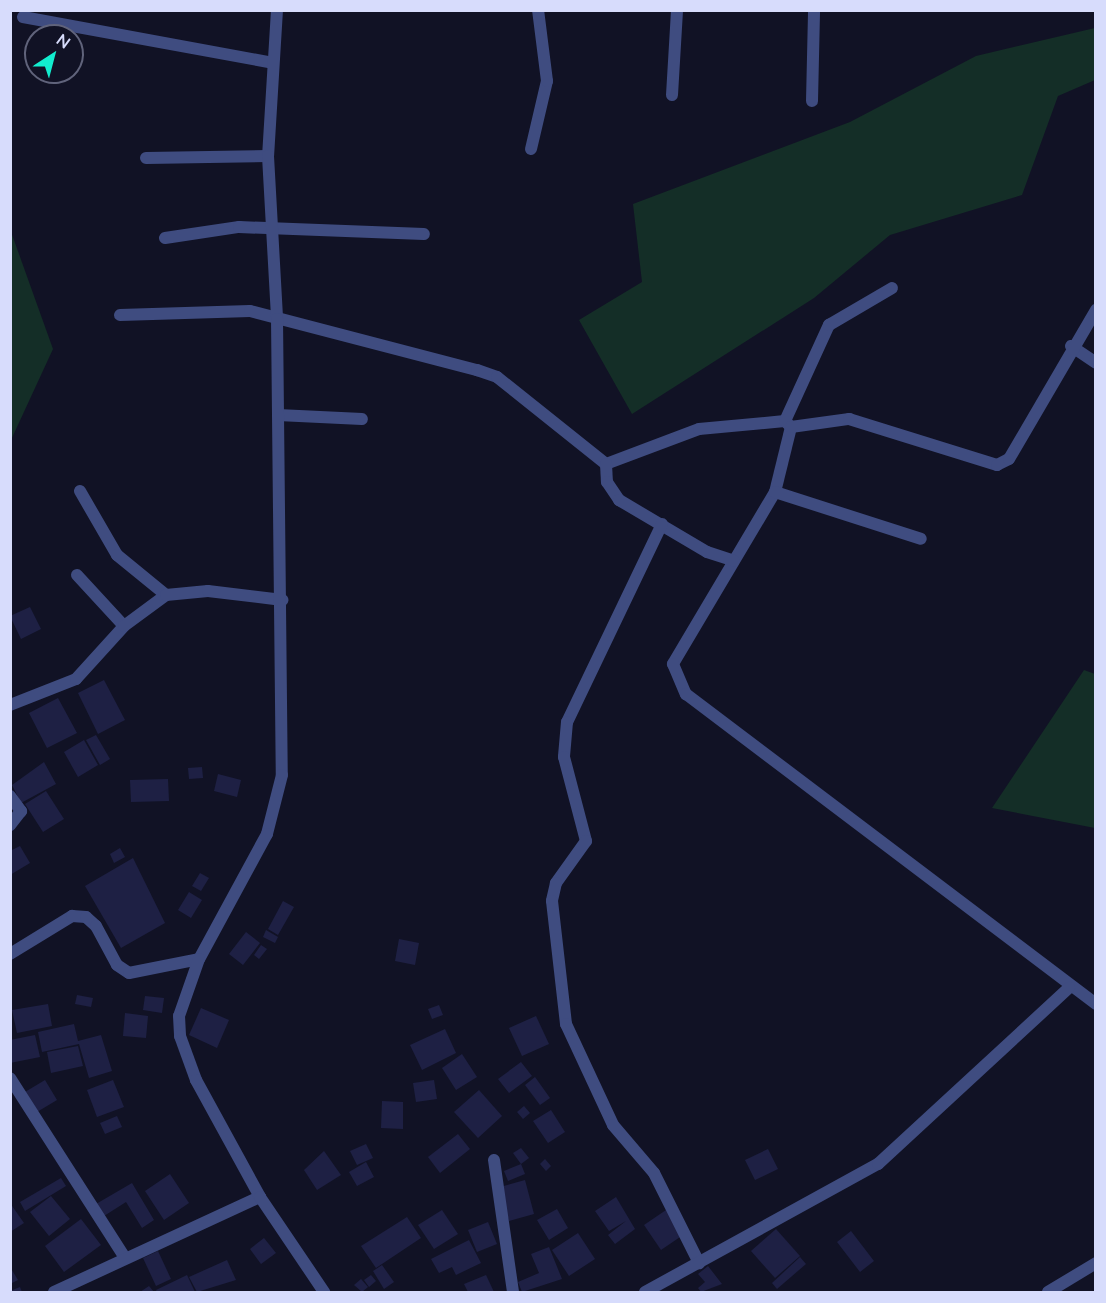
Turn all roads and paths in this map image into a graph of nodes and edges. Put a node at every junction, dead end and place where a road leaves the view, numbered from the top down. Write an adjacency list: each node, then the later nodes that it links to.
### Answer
1 (277, 10): 6 (street)
2 (538, 10): 9 (street)
3 (677, 10): 7 (street)
4 (814, 10): 8 (street)
5 (22, 17): 6 (street)
6 (273, 63): 10 (street)
7 (672, 95)
8 (812, 101)
9 (531, 149)
10 (268, 156): 11 (street); 12 (street)
11 (146, 158)
12 (274, 230): 13 (street); 14 (street); 18 (street)
13 (423, 234)
14 (165, 238)
15 (892, 288): 23 (street)
16 (1095, 310): 19 (street)
17 (120, 315): 18 (street)
18 (277, 319): 21 (street); 24 (street)
19 (1071, 346): 20 (street); 23 (street)
20 (1095, 363)
21 (278, 415): 22 (street); 32 (street)
22 (362, 419)
23 (788, 424): 24 (street); 26 (street)
24 (606, 464): 27 (street)
25 (80, 491): 31 (street)
26 (775, 492): 28 (street); 29 (street)
27 (662, 524): 29 (street); 45 (street)
28 (921, 539)
29 (734, 561): 39 (street)
30 (77, 574): 33 (street)
31 (166, 595): 32 (street); 33 (street)
32 (282, 600): 38 (street)
33 (124, 626): 34 (street)
34 (10, 705)
35 (10, 796): 36 (street)
36 (10, 825)
37 (10, 954): 38 (street)
38 (199, 959): 43 (street)
39 (1069, 988): 40 (street); 45 (street)
40 (1095, 1004)
41 (10, 1078): 44 (street)
42 (494, 1160): 49 (street)
43 (260, 1197): 44 (street); 48 (street)
44 (125, 1258): 47 (street)
45 (699, 1263): 50 (street)
46 (1095, 1263): 51 (street)
47 (61, 1291)
48 (324, 1293)
49 (513, 1293)
50 (645, 1293)
51 (1048, 1293)

